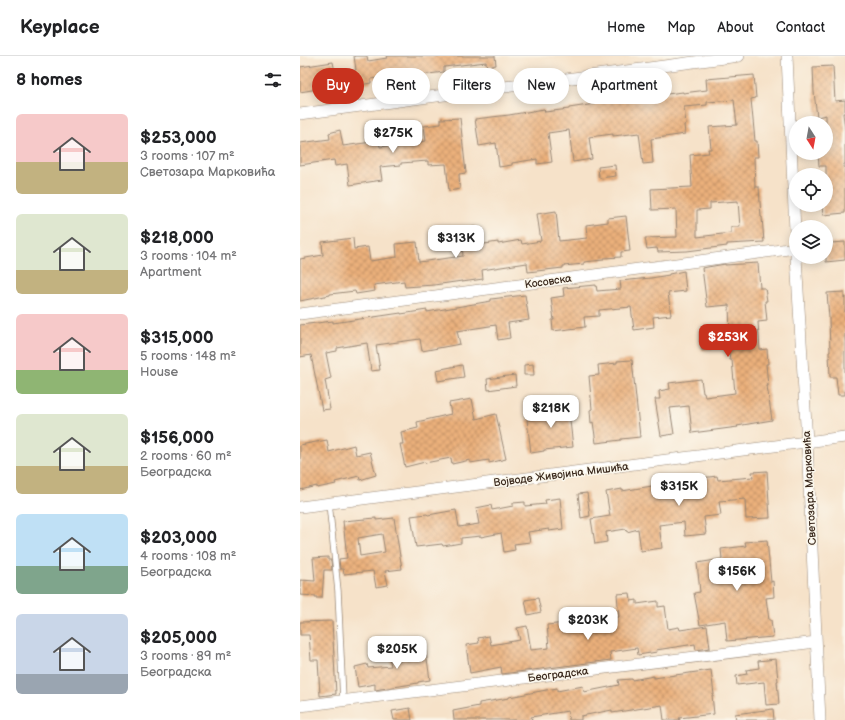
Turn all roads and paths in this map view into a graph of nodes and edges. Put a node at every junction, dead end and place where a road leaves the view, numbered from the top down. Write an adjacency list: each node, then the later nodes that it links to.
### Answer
1 (739, 56): 3 (street)
2 (787, 56): 4 (street)
3 (300, 114)
4 (795, 220)
5 (789, 249): 7 (street, Косовска)
6 (796, 264): 9 (street, Светозара Марковића)
7 (300, 314)
8 (845, 437): 9 (street, Војводе Живојина Мишића)
9 (807, 442): 10 (street, Војводе Живојина Мишића); 12 (street, Светозара Марковића)
10 (329, 503): 11 (street, Војводе Живојина Мишића); 13 (lane)
11 (300, 507)
12 (816, 642): 13 (street, Београдска); 15 (street, Светозара Марковића)
13 (343, 700): 14 (street, Београдска)
14 (300, 706)
15 (820, 720)

